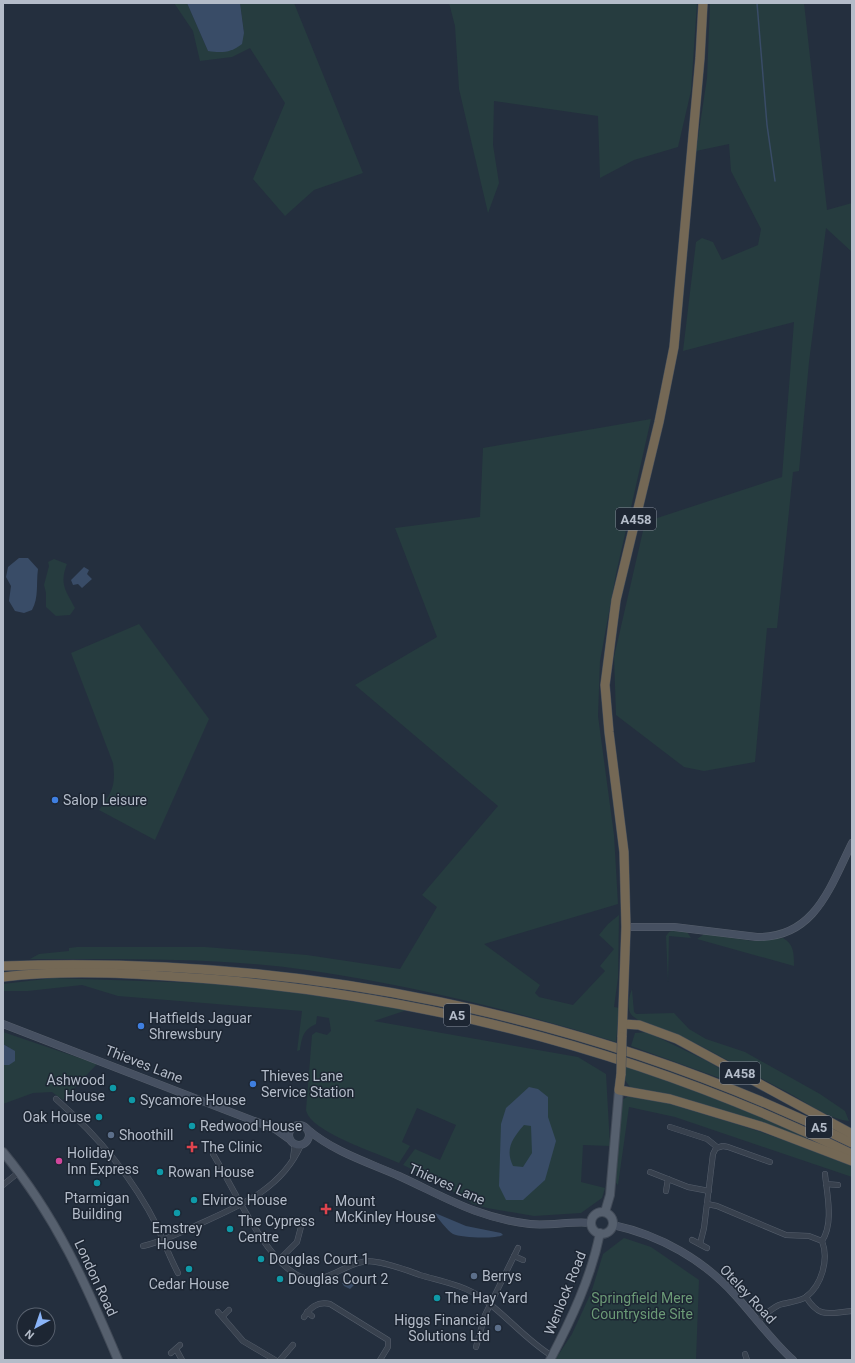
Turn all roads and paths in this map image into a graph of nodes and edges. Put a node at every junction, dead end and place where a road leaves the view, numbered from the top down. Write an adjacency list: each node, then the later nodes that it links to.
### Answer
1 (703, 3): 3 (highway, A458)
2 (852, 843): 3 (main road)
3 (626, 927): 7 (highway, A458)
4 (3, 966): 17 (highway, A5)
5 (3, 977): 21 (highway, A5)
6 (3, 1024): 12 (main road, Thieves Lane)
7 (623, 1024): 8 (highway, A458, bridge); 14 (highway, A458)
8 (619, 1090): 22 (highway); 35 (main road, A458)
9 (56, 1099): 40 (street)
10 (292, 1127): 12 (main road); 13 (main road); 15 (main road)
11 (670, 1127): 18 (street)
12 (275, 1129): 15 (main road, Thieves Lane)
13 (307, 1129): 15 (main road); 16 (main road)
14 (852, 1134)
15 (298, 1142): 16 (main road); 34 (street)
16 (323, 1142): 37 (main road, Thieves Lane)
17 (852, 1143)
18 (717, 1147): 23 (street); 32 (street)
19 (3, 1152): 24 (main road, London Road)
20 (213, 1154): 34 (street)
21 (852, 1154)
22 (852, 1161)
23 (766, 1162)
24 (19, 1172): 29 (street); 65 (main road, London Road)
25 (650, 1172): 27 (street)
26 (825, 1174): 28 (street)
27 (668, 1179): 31 (street); 32 (street)
28 (826, 1184): 30 (street); 42 (street)
29 (3, 1185)
30 (838, 1185)
31 (666, 1191)
32 (709, 1191): 33 (street)
33 (707, 1204): 42 (street); 43 (street)
34 (242, 1205): 40 (street); 48 (street)
35 (605, 1212): 37 (main road); 38 (main road)
36 (302, 1223): 48 (street)
37 (591, 1223): 39 (main road)
38 (613, 1225): 39 (main road); 60 (main road, Oteley Road)
39 (600, 1233): 64 (main road, Wenlock Road)
40 (163, 1240): 44 (street); 50 (street)
41 (692, 1240): 43 (street)
42 (822, 1241): 51 (street)
43 (700, 1244): 46 (street)
44 (143, 1246)
45 (518, 1248): 47 (street)
46 (707, 1248)
47 (514, 1256): 49 (street); 52 (street)
48 (279, 1260): 52 (street)
49 (523, 1260)
50 (178, 1273)
51 (806, 1297): 54 (street); 60 (street)
52 (490, 1305): 62 (street); 64 (street)
53 (229, 1310): 57 (street)
54 (852, 1311)
55 (218, 1312): 57 (street)
56 (307, 1312): 58 (street); 59 (street); 69 (street)
57 (223, 1316): 67 (street)
58 (312, 1316)
59 (304, 1317)
60 (757, 1321): 70 (main road, Oteley Road)
61 (293, 1345): 68 (street)
62 (476, 1348)
63 (171, 1352): 66 (street)
64 (551, 1358)
65 (118, 1360)
66 (182, 1360)
67 (275, 1360)
68 (280, 1360)
69 (380, 1360)
70 (793, 1360)

